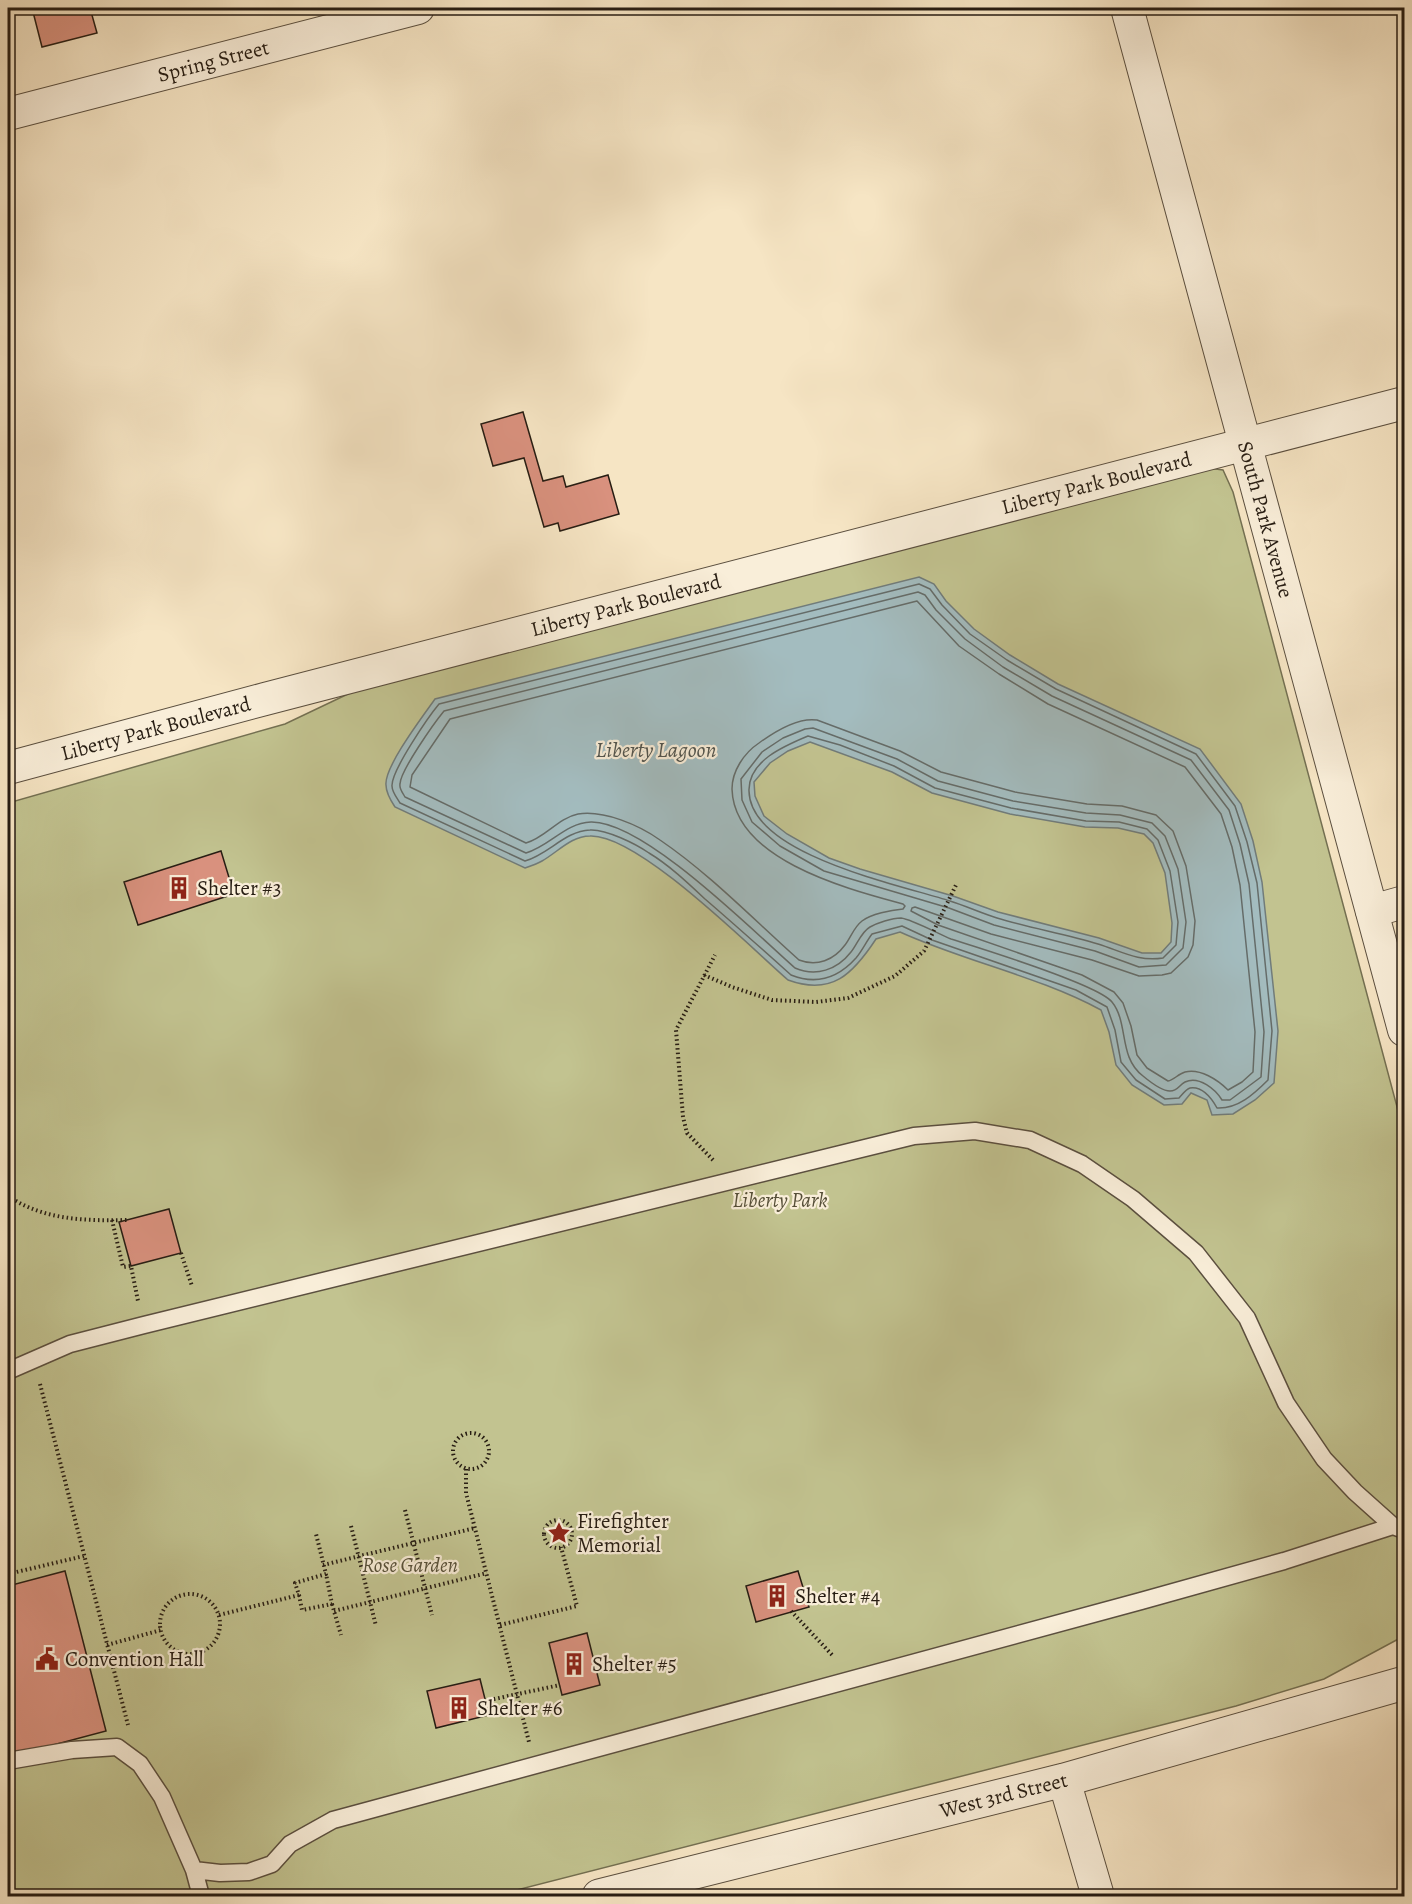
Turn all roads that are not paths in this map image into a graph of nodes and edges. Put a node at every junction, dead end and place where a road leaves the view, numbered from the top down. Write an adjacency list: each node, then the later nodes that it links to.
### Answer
1 (418, 8): 3 (street, Spring Street)
2 (1127, 8): 5 (street, South Park Avenue)
3 (8, 114)
4 (1404, 403): 5 (street, Liberty Park Boulevard)
5 (1245, 445): 6 (street, Liberty Park Boulevard); 8 (street, South Park Avenue)
6 (8, 768)
7 (1404, 902): 8 (street)
8 (1372, 911): 9 (street, South Park Avenue)
9 (1404, 1030)
10 (8, 1371): 11 (lane)
11 (1399, 1528): 15 (lane)
12 (1404, 1683): 14 (street, West 3rd Street)
13 (8, 1761): 15 (lane)
14 (1064, 1780): 17 (street, West 3rd Street); 18 (street)
15 (194, 1870): 16 (lane)
16 (201, 1896)
17 (599, 1896)
18 (1098, 1896)

